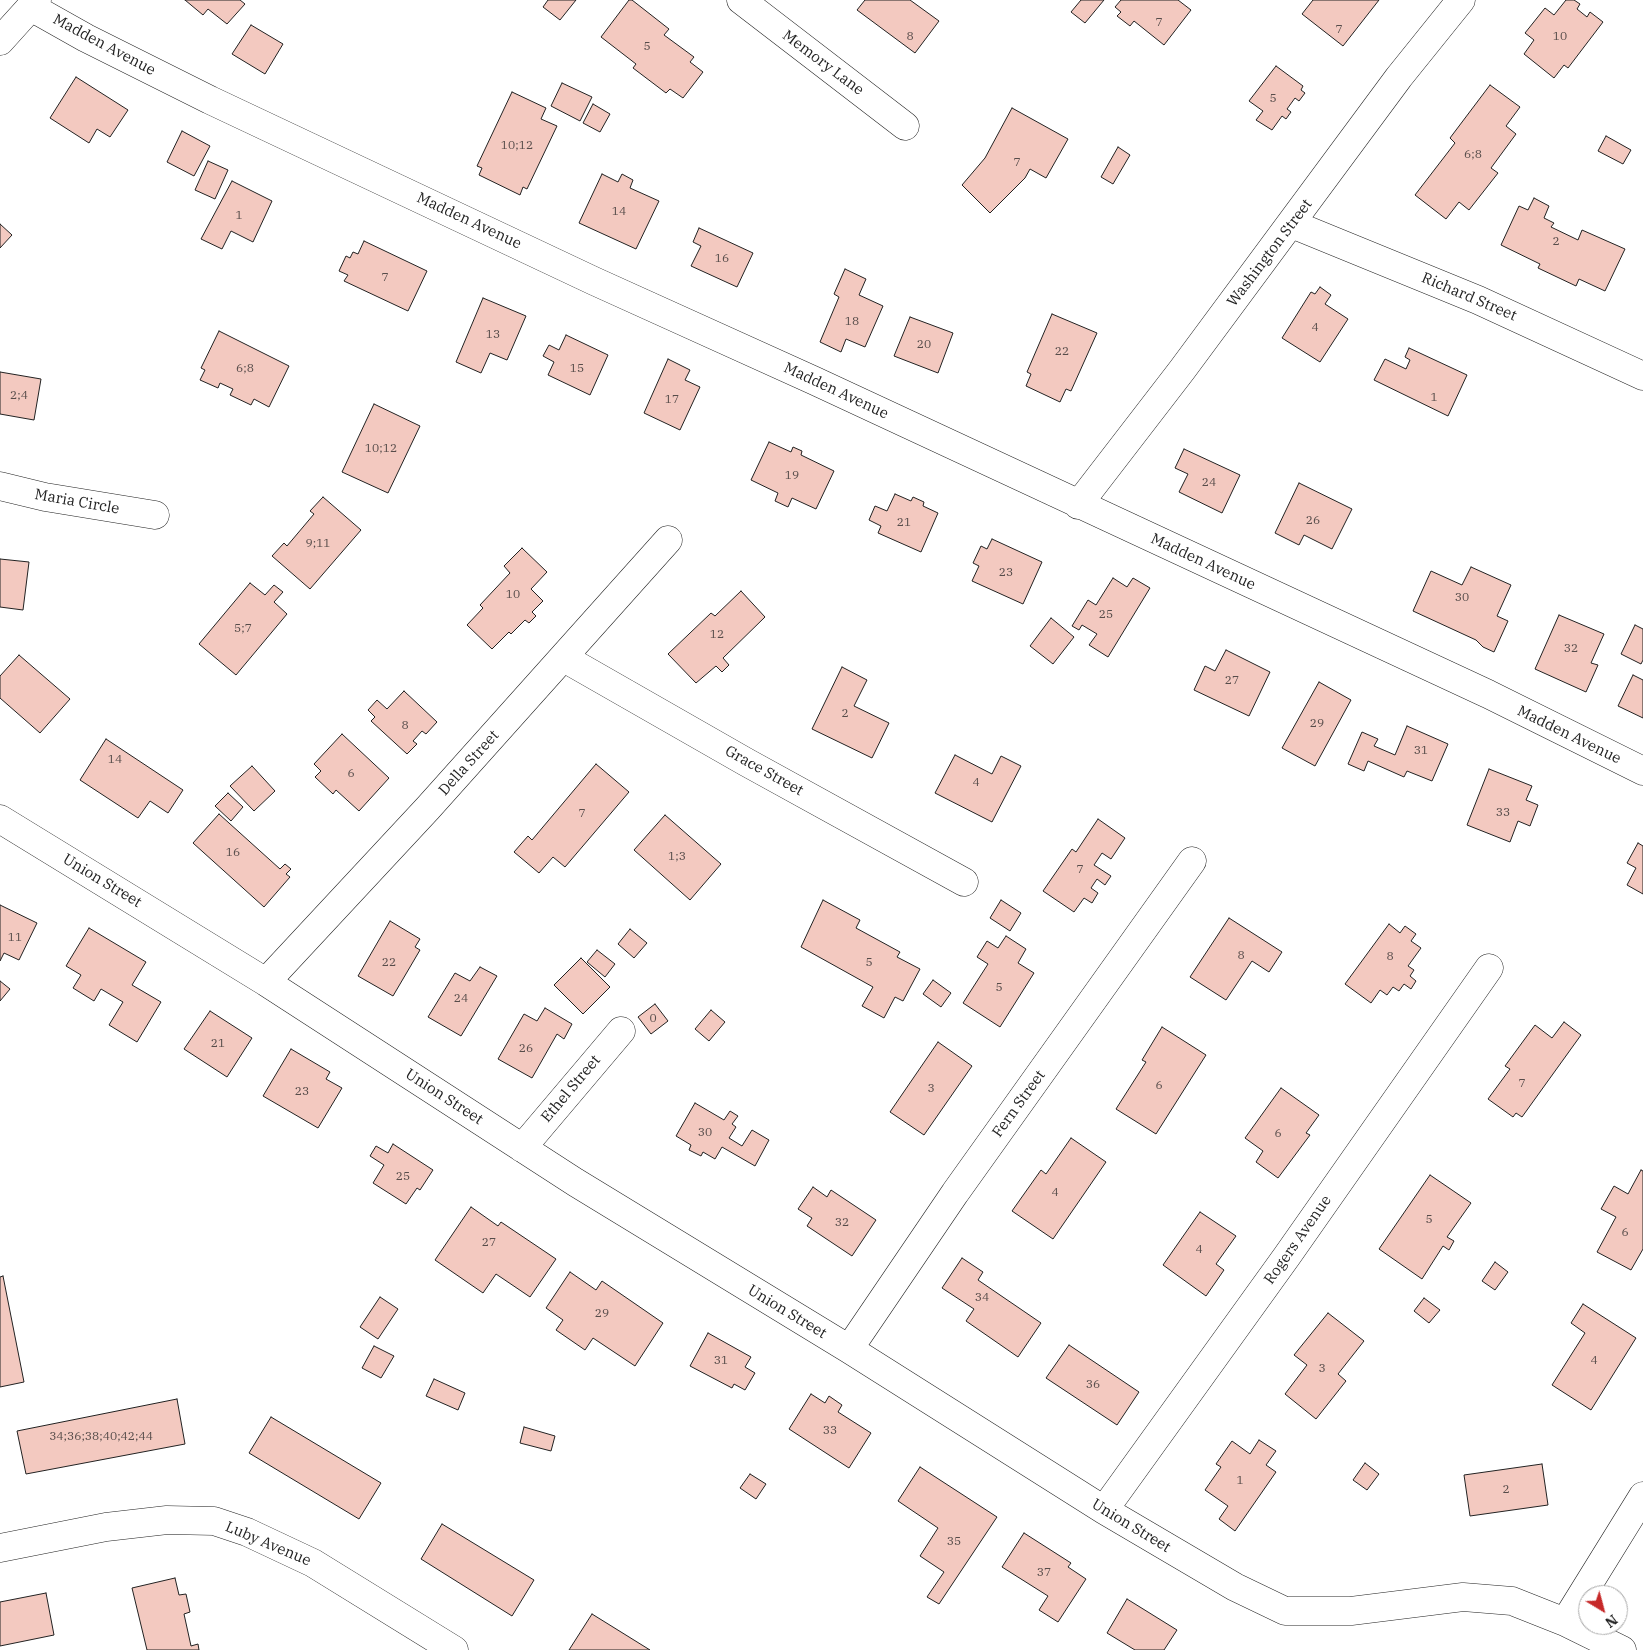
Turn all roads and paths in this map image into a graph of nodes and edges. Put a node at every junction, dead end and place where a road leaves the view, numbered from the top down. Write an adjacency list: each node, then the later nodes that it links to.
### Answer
1 (741, 0): 5 (street, Memory Lane)
2 (1461, 0): 6 (street, Washington Street)
3 (34, 3): 4 (street); 9 (street, Madden Avenue)
4 (0, 41)
5 (905, 126)
6 (1292, 224): 7 (street, Richard Street); 9 (street, Washington Street)
7 (1643, 376)
8 (0, 486): 10 (street, Maria Circle)
9 (1078, 505): 13 (street, Madden Avenue)
10 (155, 515)
11 (668, 540): 12 (street, Della Street)
12 (564, 658): 16 (street, Grace Street); 18 (street, Della Street)
13 (1643, 771)
14 (0, 819): 18 (street, Union Street)
15 (1192, 861): 21 (street, Fern Street)
16 (964, 882)
17 (1489, 968): 23 (street, Rogers Avenue)
18 (266, 982): 20 (street, Union Street)
19 (621, 1031): 20 (street, Ethel Street)
20 (522, 1148): 21 (street, Union Street)
21 (849, 1349): 23 (street, Union Street)
22 (1643, 1496): 25 (street)
23 (1104, 1510): 25 (street, Union Street)
24 (0, 1548): 26 (street, Luby Avenue)
25 (1565, 1622): 27 (street, Union Street)
26 (454, 1650)
27 (1622, 1650)

